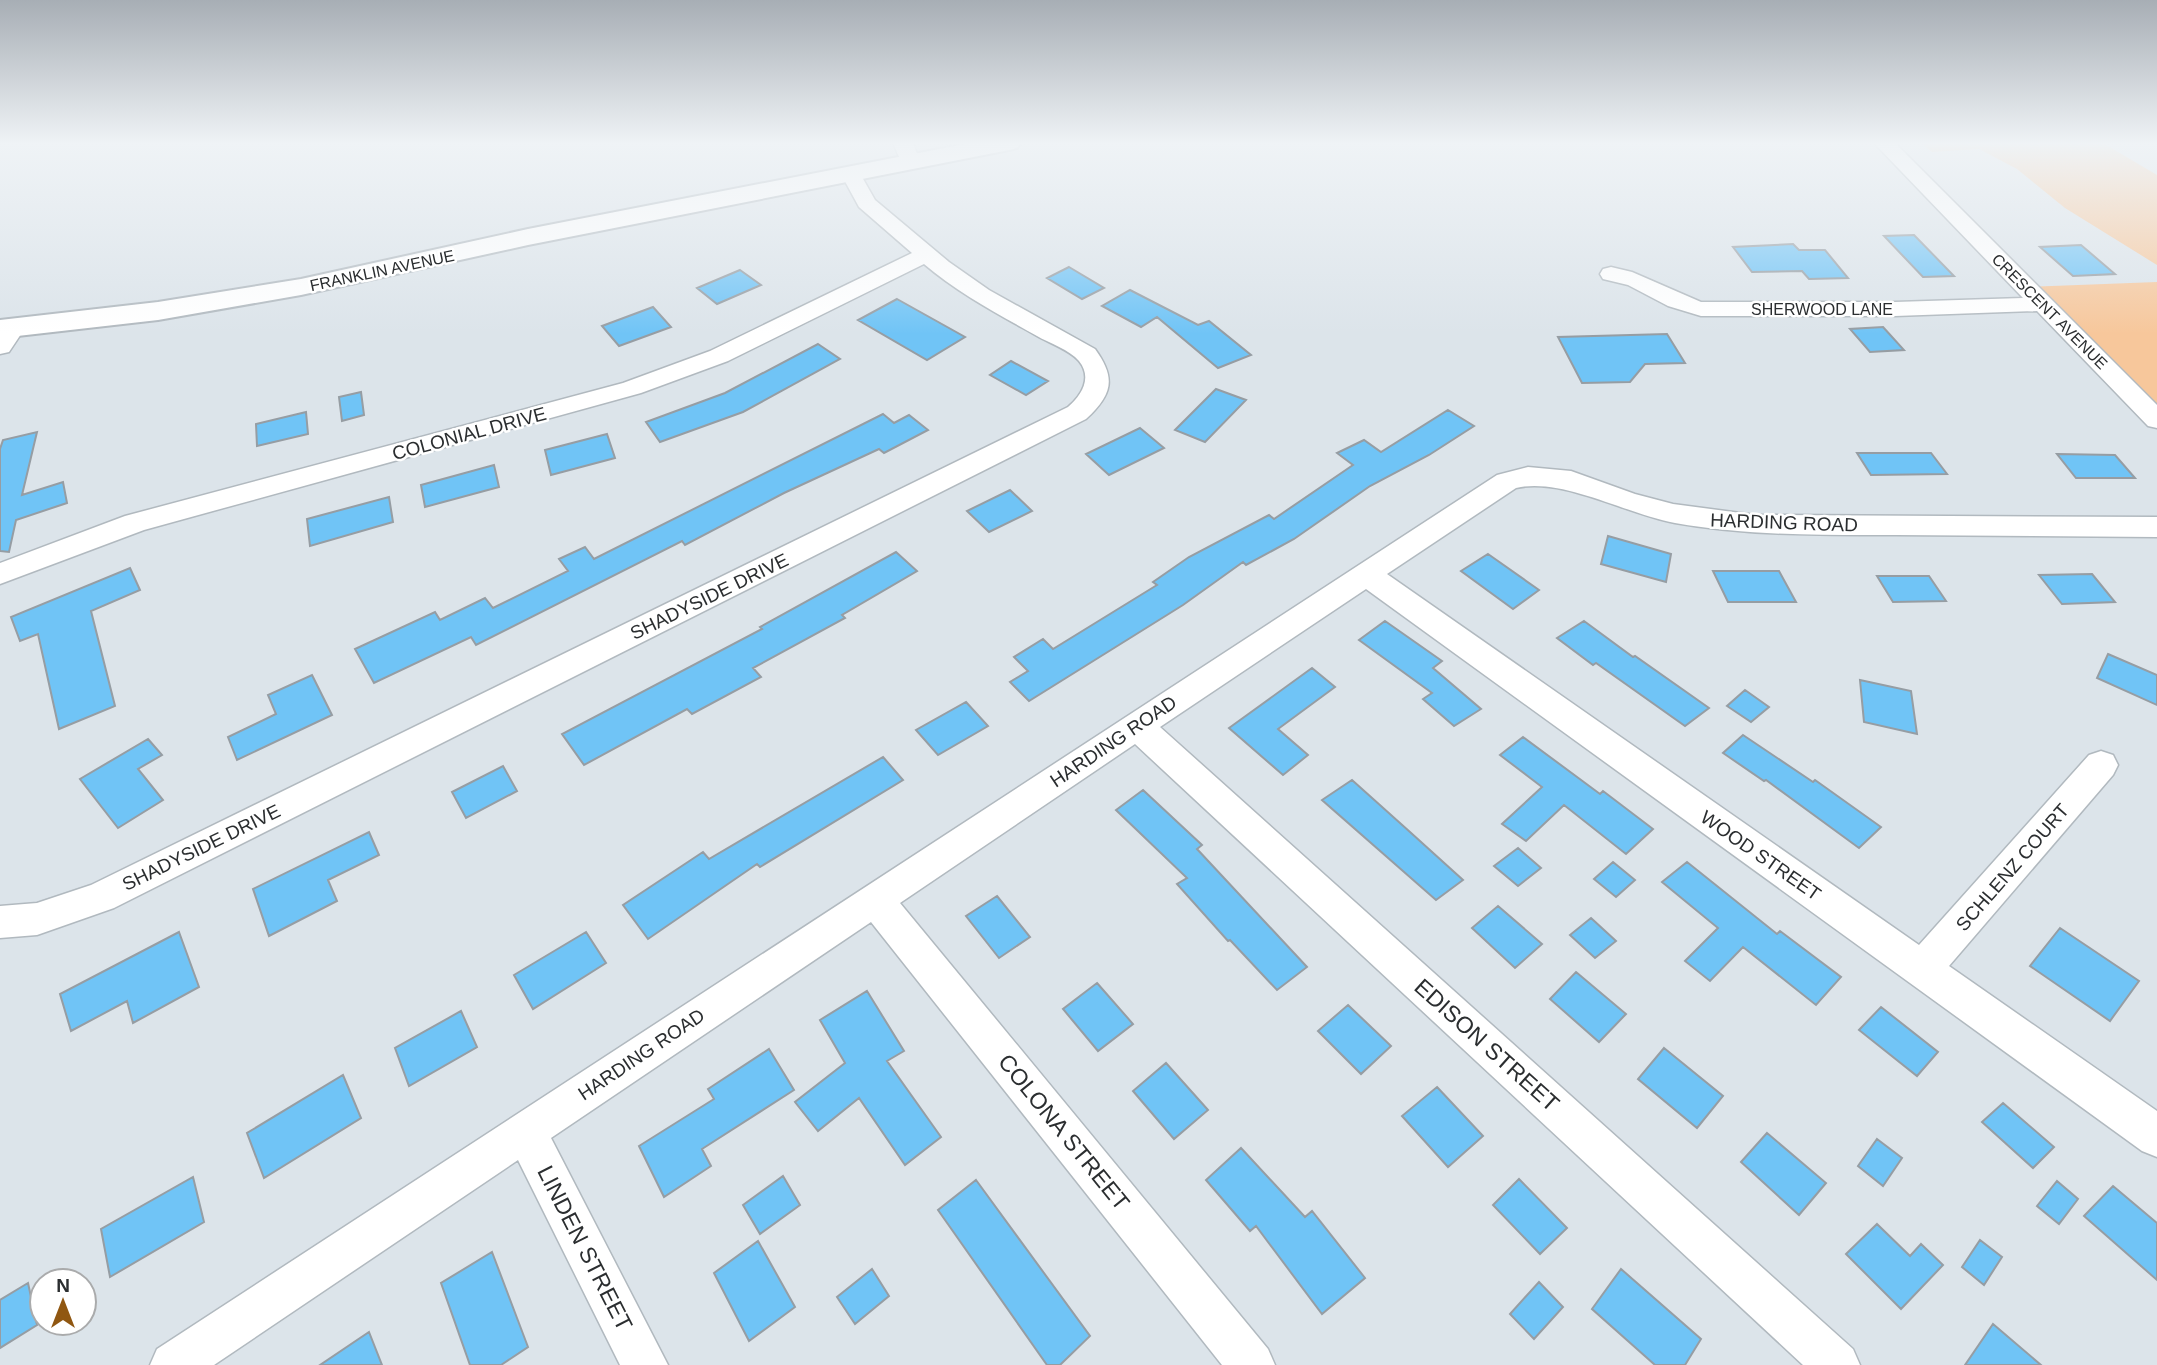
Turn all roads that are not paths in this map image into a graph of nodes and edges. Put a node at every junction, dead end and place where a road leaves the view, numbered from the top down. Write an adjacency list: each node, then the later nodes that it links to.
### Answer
1 (683, 207): 7 (main road, FRANKLIN AVENUE)
2 (870, 207): 4 (street, SHADYSIDE DRIVE)
3 (1947, 207): 6 (street, CRESCENT AVENUE)
4 (925, 255): 11 (street, COLONIAL DRIVE); 15 (street, SHADYSIDE DRIVE)
5 (1611, 274): 6 (street, SHERWOOD LANE)
6 (2042, 304): 8 (street, CRESCENT AVENUE)
7 (4, 335)
8 (2157, 420)
9 (2157, 527): 10 (street, HARDING ROAD)
10 (1366, 573): 12 (street, HARDING ROAD); 16 (street, WOOD STREET)
11 (0, 574)
12 (1137, 726): 14 (street, HARDING ROAD); 22 (street, EDISON STREET)
13 (2101, 765): 16 (street, SCHLENZ COURT)
14 (875, 899): 17 (street, HARDING ROAD); 21 (street, COLONA STREET)
15 (0, 922)
16 (1922, 969): 18 (street, WOOD STREET)
17 (525, 1131): 19 (street, HARDING ROAD); 20 (street, LINDEN STREET)
18 (2157, 1136)
19 (173, 1365)
20 (645, 1365)
21 (1252, 1365)
22 (1838, 1365)

